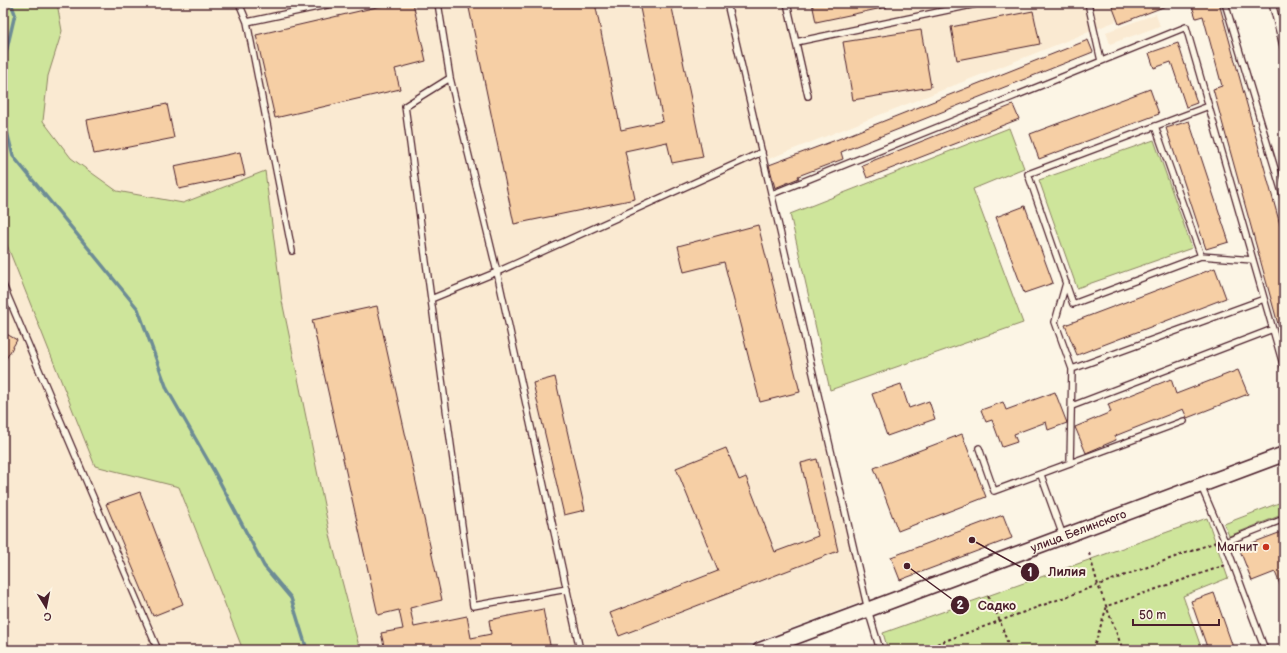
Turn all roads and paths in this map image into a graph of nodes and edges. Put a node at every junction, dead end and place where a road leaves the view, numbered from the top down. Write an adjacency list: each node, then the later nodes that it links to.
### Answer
1 (239, 3): 10 (lane)
2 (336, 3): 10 (lane)
3 (438, 3): 14 (lane)
4 (728, 3): 18 (lane)
5 (787, 3): 11 (lane)
6 (981, 3): 11 (lane)
7 (1088, 3): 13 (lane)
8 (1226, 3): 20 (lane)
9 (1272, 3): 12 (lane)
10 (247, 22): 21 (lane)
11 (796, 42): 15 (lane)
12 (1284, 50)
13 (1101, 61): 16 (lane); 19 (lane)
14 (450, 78): 24 (lane); 27 (lane)
15 (808, 96)
16 (1209, 106): 17 (lane); 23 (lane)
17 (1155, 126): 22 (lane); 25 (lane)
18 (762, 152): 19 (lane); 24 (lane)
19 (772, 194): 48 (lane)
20 (1284, 199)
21 (292, 251)
22 (1201, 256): 23 (lane); 25 (lane)
23 (1253, 260): 28 (lane)
24 (497, 272): 27 (lane); 45 (lane)
25 (1066, 283): 31 (lane)
26 (3, 285): 50 (lane)
27 (431, 299): 45 (lane)
28 (1264, 299): 29 (lane); 31 (lane)
29 (1273, 329): 30 (lane); 32 (lane)
30 (1284, 368)
31 (1072, 369): 32 (lane)
32 (1072, 406): 36 (lane)
33 (1184, 421): 36 (lane)
34 (979, 448): 37 (lane)
35 (1284, 454): 38 (street, улица Белинского)
36 (1070, 463): 37 (lane)
37 (1041, 474): 40 (lane)
38 (1201, 485): 40 (street, улица Белинского); 41 (lane)
39 (1284, 519): 41 (lane)
40 (1063, 537): 48 (street, улица Белинского)
41 (1225, 542): 43 (lane); 44 (path)
42 (1089, 553): 44 (path)
43 (1233, 563): 47 (path); 58 (lane)
44 (1098, 585): 47 (path); 49 (path)
45 (567, 589): 51 (lane)
46 (988, 596): 49 (path)
47 (1106, 606): 56 (path); 57 (path)
48 (868, 610): 52 (street, улица Белинского); 53 (lane)
49 (1000, 621): 54 (path); 55 (path)
50 (158, 650)
51 (580, 650)
52 (760, 650)
53 (880, 650)
54 (920, 650)
55 (1010, 650)
56 (1093, 650)
57 (1123, 650)
58 (1265, 650)

